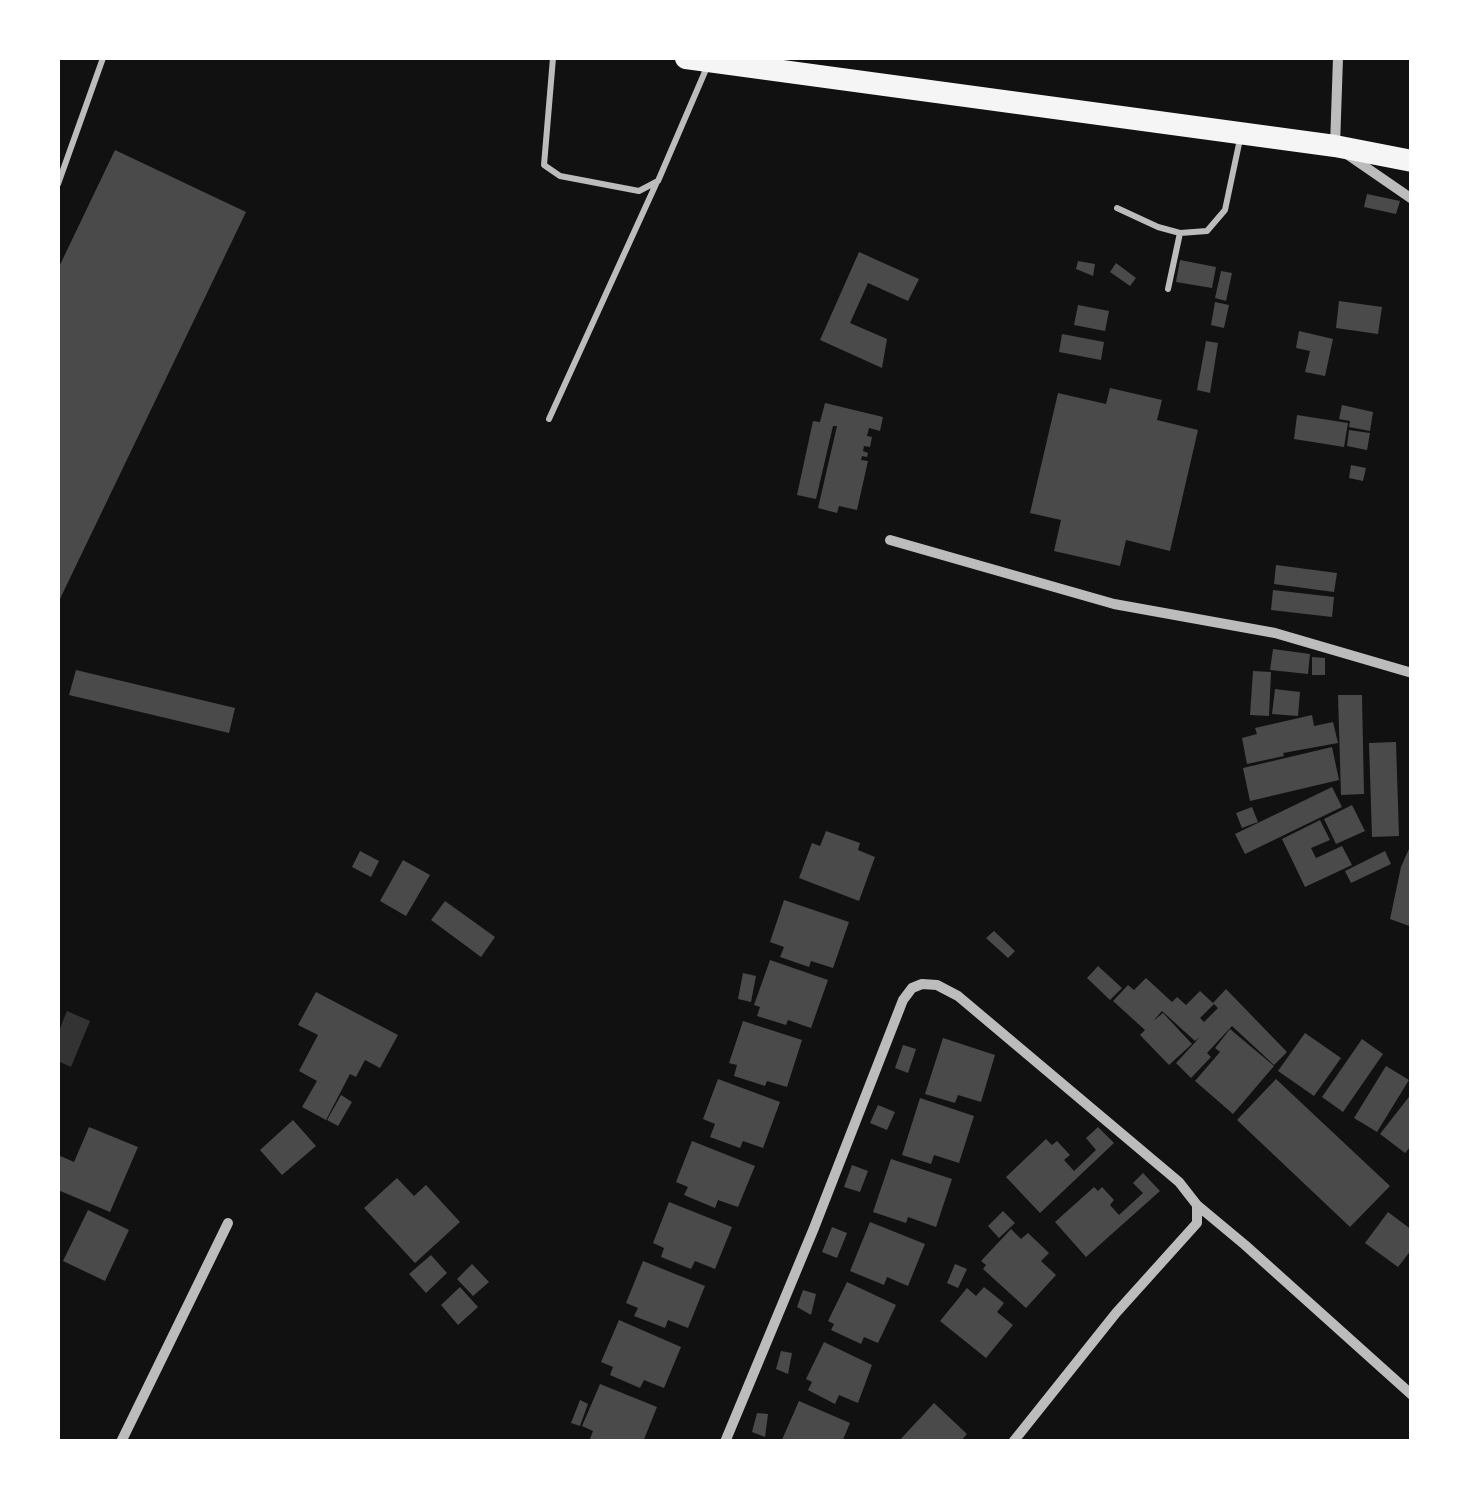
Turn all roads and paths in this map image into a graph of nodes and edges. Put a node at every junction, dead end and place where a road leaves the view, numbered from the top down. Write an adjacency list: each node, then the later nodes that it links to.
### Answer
1 (103, 58): 9 (lane)
2 (552, 58): 8 (lane)
3 (1338, 58): 6 (street)
4 (698, 59): 5 (main road); 8 (lane)
5 (1242, 133): 6 (main road); 12 (lane)
6 (1335, 146): 7 (main road); 10 (street)
7 (1412, 161)
8 (658, 181): 14 (lane)
9 (58, 184)
10 (1412, 199)
11 (1118, 208): 12 (lane)
12 (1180, 233): 13 (lane)
13 (1168, 289)
14 (549, 419)
15 (890, 540): 16 (street)
16 (1412, 674)
17 (1197, 1206): 19 (street); 21 (street); 22 (street)
18 (228, 1223): 20 (street)
19 (1412, 1396)
20 (121, 1442)
21 (725, 1442)
22 (1013, 1442)

